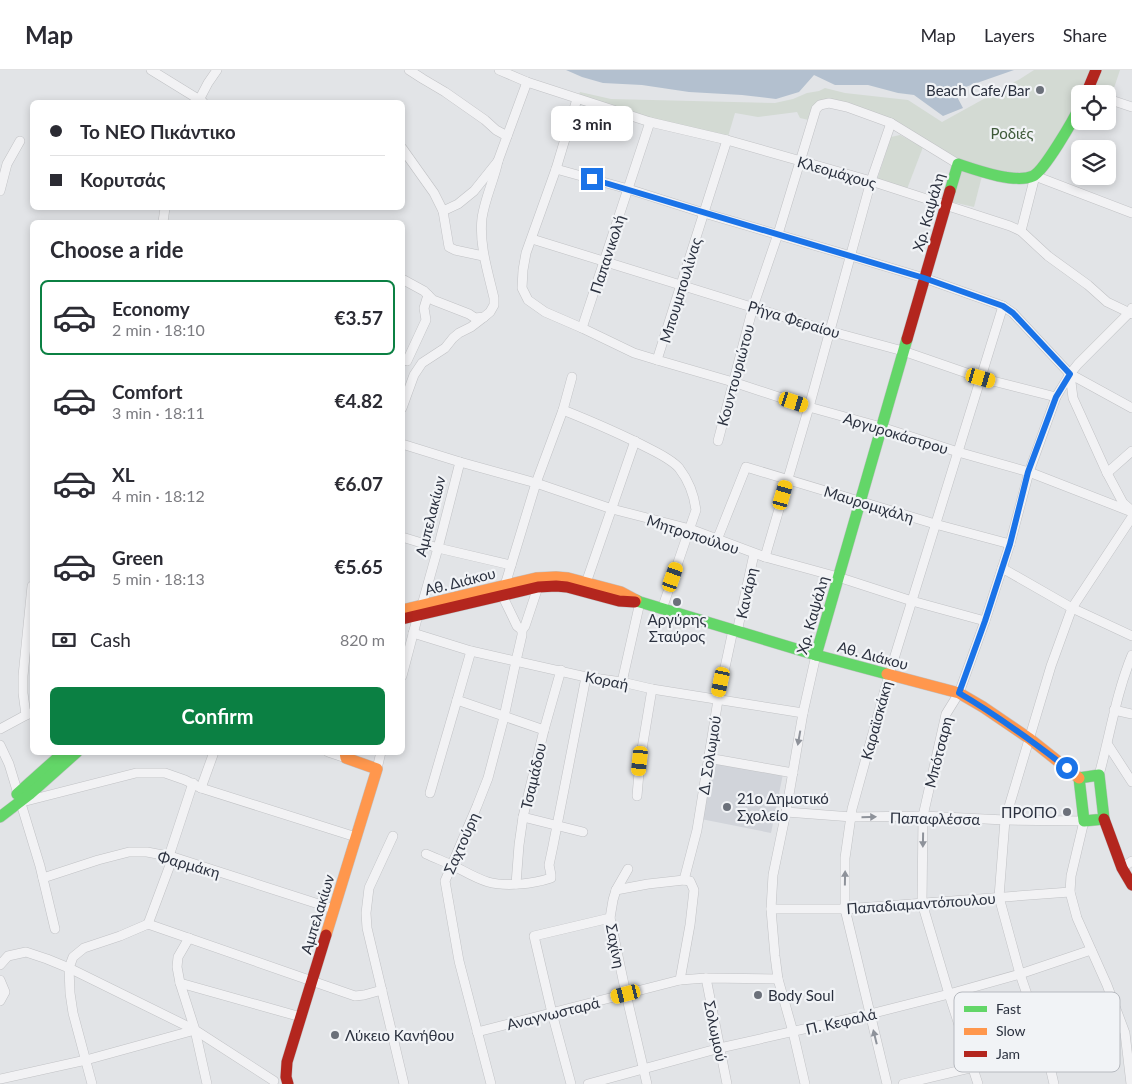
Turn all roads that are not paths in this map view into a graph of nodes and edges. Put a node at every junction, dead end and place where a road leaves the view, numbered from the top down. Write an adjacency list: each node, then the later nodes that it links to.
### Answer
1 (151, 70): 9 (street)
2 (216, 70): 10 (street)
3 (409, 70): 16 (street)
4 (500, 70): 6 (street, Κλεομάχους)
5 (1096, 70): 7 (street)
6 (523, 80): 8 (street, Κλεομάχους); 16 (street)
7 (1091, 85)
8 (577, 98): 13 (street, Κλεομάχους); 23 (street, Αργυροκάστρου)
9 (197, 100)
10 (201, 100)
11 (1116, 102): 12 (street)
12 (1132, 107)
13 (650, 122): 17 (street, Κλεομάχους); 26 (street, Παπανικολή)
14 (892, 123): 21 (street, Κουντουριώτου); 22 (street); 25 (street, Κανάρη)
15 (1071, 125): 24 (street)
16 (507, 136): 20 (street)
17 (727, 140): 21 (street, Κλεομάχους); 30 (street, Μπουμπουλίνας)
18 (20, 141): 27 (street)
19 (405, 152): 29 (street)
20 (498, 161): 29 (street); 35 (street)
21 (801, 162): 25 (street, Κλεομάχους); 33 (street, Κουντουριώτου)
22 (958, 164): 24 (street); 28 (street, Χρ. Καψάλη)
23 (556, 169): 26 (street); 34 (street, Αργυροκάστρου)
24 (1035, 176): 31 (street); 32 (street)
25 (871, 181): 28 (street, Κλεομάχους); 36 (street, Κανάρη)
26 (628, 189): 30 (street); 37 (street, Παπανικολή)
27 (0, 191)
28 (946, 205): 32 (street, Κλεομάχους); 38 (street, Χρ. Καψάλη)
29 (443, 211): 35 (street)
30 (704, 213): 33 (street); 40 (street, Μπουμπουλίνας)
31 (1132, 213)
32 (1020, 231): 44 (street, Κλεομάχους)
33 (778, 234): 36 (street); 43 (street, Κουντουριώτου)
34 (532, 239): 37 (street, Ρήγα Φεραίου); 46 (street, Αργυροκάστρου)
35 (484, 256): 45 (street)
36 (851, 256): 38 (street); 47 (street, Κανάρη)
37 (604, 262): 40 (street, Ρήγα Φεραίου); 46 (street, Παπανικολή)
38 (924, 278): 42 (street); 48 (street, Χρ. Καψάλη)
39 (405, 282): 41 (street)
40 (680, 285): 43 (street, Ρήγα Φεραίου); 49 (street, Μπουμπουλίνας)
41 (428, 296): 45 (street); 50 (street)
42 (1003, 306): 51 (street); 53 (street, Καραϊσκάκη)
43 (753, 307): 47 (street, Ρήγα Φεραίου); 54 (street, Κουντουριώτου)
44 (1131, 311): 51 (street, Μπότσαρη)
45 (484, 317): 56 (street)
46 (582, 328): 49 (street, Αργυροκάστρου)
47 (830, 331): 48 (street, Ρήγα Φεραίου); 57 (street, Κανάρη)
48 (903, 351): 53 (street, Ρήγα Φεραίου); 60 (street, Χρ. Καψάλη)
49 (658, 357): 54 (street, Αργυροκάστρου)
50 (406, 361)
51 (1070, 374): 55 (street, Μπότσαρη); 58 (street); 68 (street)
52 (572, 377): 59 (street)
53 (981, 378): 55 (street, Ρήγα Φεραίου); 65 (street, Καραϊσκάκη)
54 (733, 382): 57 (street, Αργυροκάστρου); 62 (street, Κουντουριώτου)
55 (1056, 397): 67 (street, Μπότσαρη)
56 (405, 400)
57 (809, 407): 60 (street, Αργυροκάστρου); 69 (street, Κανάρη)
58 (1132, 408)
59 (562, 410): 61 (street); 70 (street)
60 (881, 427): 65 (street, Αργυροκάστρου); 71 (street, Χρ. Καψάλη)
61 (634, 441): 72 (street); 76 (street)
62 (718, 441)
63 (405, 445): 66 (street, Μητροπούλου)
64 (1132, 451): 68 (street)
65 (958, 452): 67 (street, Αργυροκάστρου); 75 (street, Καραϊσκάκη)
66 (460, 462): 70 (street, Μητροπούλου); 80 (street, Αμπελακίων)
67 (1028, 472): 73 (street, Αργυροκάστρου); 79 (street, Μπότσαρη)
68 (1107, 473): 73 (street)
69 (788, 479): 71 (street, Μαυρομιχάλη); 78 (street, Μαυρομιχάλη); 82 (street, Κανάρη)
70 (536, 483): 72 (street, Μητροπούλου); 83 (street)
71 (860, 500): 75 (street, Μαυρομιχάλη); 85 (street, Χρ. Καψάλη)
72 (612, 509): 76 (street, Μητροπούλου); 86 (street)
73 (1132, 512)
74 (1132, 517): 92 (street)
75 (936, 524): 79 (street, Μαυρομιχάλη); 89 (street, Καραϊσκάκη)
76 (690, 530): 78 (street, Μητροπούλου); 93 (street)
77 (405, 538): 80 (street)
78 (717, 540): 81 (street, Μητροπούλου)
79 (1010, 544): 84 (street, Μπότσαρη)
80 (438, 548): 83 (street); 95 (street, Αμπελακίων)
81 (754, 554): 82 (street, Μητροπούλου); 99 (street, Κανάρη)
82 (765, 557): 85 (street, Μητροπούλου)
83 (511, 565): 88 (street)
84 (1002, 568): 92 (street); 97 (street, Μπότσαρη)
85 (838, 577): 89 (street, Μητροπούλου); 104 (street, Χρ. Καψάλη)
86 (586, 583): 88 (street, Αθ. Διάκου); 90 (street, Αθ. Διάκου)
87 (538, 587): 88 (street, Αθ. Διάκου); 90 (street, Αθ. Διάκου); 98 (street, Σαχτούρη)
88 (504, 590): 95 (street, Αθ. Διάκου); 98 (street)
89 (912, 601): 97 (street, Μητροπούλου); 108 (street, Καραϊσκάκη)
90 (640, 602): 93 (street, Αθ. Διάκου); 110 (street)
91 (30, 606): 116 (street)
92 (1072, 608): 101 (street); 122 (street)
93 (662, 609): 99 (street, Αθ. Διάκου)
94 (405, 610): 95 (street, Αθ. Διάκου)
95 (420, 610): 96 (street, Αθ. Διάκου); 100 (street, Αμπελακίων)
96 (405, 618)
97 (985, 621): 112 (street, Μπότσαρη)
98 (522, 630): 105 (street, Σαχτούρη)
99 (735, 631): 104 (street, Αθ. Διάκου); 114 (street, Δ. Σολωμού)
100 (413, 632): 102 (street, Κοραή); 106 (street, Αμπελακίων)
101 (1132, 636)
102 (471, 651): 105 (street, Κοραή); 113 (street)
103 (1132, 655): 115 (street)
104 (816, 656): 108 (street, Αθ. Διάκου); 117 (street, Χρ. Καψάλη)
105 (516, 661): 107 (street, Κοραή); 119 (street, Σαχτούρη)
106 (405, 664)
107 (561, 670): 109 (street, Κοραή); 121 (street, Τσαμάδου)
108 (888, 675): 112 (street, Αθ. Διάκου); 145 (street, Καραϊσκάκη)
109 (586, 677): 110 (street, Κοραή); 149 (street)
110 (622, 682): 111 (street, Κοραή)
111 (652, 689): 114 (street, Κοραή); 138 (street)
112 (959, 693): 122 (street, Αθ. Διάκου); 142 (street, Μπότσαρη)
113 (457, 700): 119 (street); 137 (street)
114 (718, 700): 117 (street, Κοραή); 130 (street, Δ. Σολωμού)
115 (1114, 710): 118 (street); 124 (street)
116 (29, 714): 120 (street)
117 (803, 714): 132 (street, Χρ. Καψάλη, one-way to 132)
118 (1132, 714)
119 (504, 717): 121 (street); 156 (street, Σαχτούρη)
120 (0, 729)
121 (544, 730): 144 (street, Τσαμάδου)
122 (1030, 739): 134 (street, Αθ. Διάκου); 147 (street)
123 (0, 745): 139 (street)
124 (1108, 745): 133 (street); 135 (street)
125 (61, 755): 139 (street)
126 (73, 755): 139 (street)
127 (212, 755): 136 (street)
128 (380, 755): 131 (street, Αμπελακίων)
129 (351, 756): 131 (street)
130 (708, 758): 132 (street); 159 (street, Δ. Σολωμού)
131 (377, 768): 152 (street, Αμπελακίων)
132 (793, 773): 141 (street, Χρ. Καψάλη)
133 (1099, 776): 134 (street); 146 (street)
134 (1079, 778): 148 (street)
135 (1132, 782)
136 (197, 786): 139 (street); 152 (street); 154 (street)
137 (430, 793)
138 (637, 796)
139 (18, 798): 140 (street); 143 (street); 158 (street)
140 (0, 810)
141 (786, 812): 145 (street, Παπαφλέσσα); 167 (street, Χρ. Καψάλη)
142 (923, 816): 145 (street, Παπαφλέσσα, one-way to 142); 147 (street, Παπαφλέσσα); 165 (street, Μπότσαρη, one-way to 165)
143 (0, 817)
144 (523, 817): 149 (street); 160 (street, Τσαμάδου)
145 (852, 817): 168 (street, Καραϊσκάκη, one-way to 145)
146 (1104, 819): 148 (street); 155 (street)
147 (1005, 820): 148 (street, Παπαφλέσσα); 164 (street)
148 (1084, 822): 163 (street)
149 (558, 825): 150 (street); 160 (street)
150 (583, 832)
151 (394, 836): 183 (street)
152 (356, 837): 166 (street, Αμπελακίων)
153 (426, 854): 156 (street)
154 (171, 856): 158 (street, Φαρμάκη); 166 (street, Φαρμάκη); 170 (street)
155 (1127, 864): 161 (street)
156 (452, 865): 160 (street); 197 (street, Σαχτούρη)
157 (628, 869): 162 (street, Σαχίνη)
158 (43, 878): 171 (street)
159 (687, 881): 162 (street); 180 (street, Δ. Σολωμού)
160 (516, 884)
161 (1132, 886)
162 (616, 890): 169 (street, Σαχίνη)
163 (1070, 892): 164 (street, Παπαδιαμαντόπουλου); 173 (street)
164 (999, 897): 165 (street, Παπαδιαμαντόπουλου); 176 (street)
165 (922, 903): 168 (street, Παπαδιαμαντόπουλου); 189 (street, Μπότσαρη)
166 (334, 909): 181 (street, Αμπελακίων)
167 (772, 909): 168 (street, Παπαδιαμαντόπουλου); 178 (street, Χρ. Καψάλη)
168 (845, 909): 194 (street, Καραϊσκάκη)
169 (610, 918): 188 (street, Σαχίνη); 193 (street)
170 (148, 924): 172 (street); 175 (street)
171 (55, 929)
172 (189, 938): 181 (street); 182 (street)
173 (1091, 950): 176 (street, Π. Κεφαλά); 186 (street)
174 (0, 965): 175 (street)
175 (69, 968): 196 (street); 201 (street)
176 (1020, 974): 184 (street, Π. Κεφαλά); 185 (street)
177 (706, 978): 178 (street, Αναγνωσταρά); 180 (street, Αναγνωσταρά); 200 (street, Σολωμού)
178 (778, 979): 198 (street, Χρ. Καψάλη)
179 (0, 980): 190 (street)
180 (680, 980): 188 (street, Αναγνωσταρά)
181 (312, 981): 183 (street); 195 (street, Αμπελακίων)
182 (180, 983): 195 (street); 196 (street)
183 (382, 990): 211 (street)
184 (956, 992)
185 (1026, 992)
186 (1111, 992)
187 (954, 993): 189 (street, Π. Κεφαλά)
188 (626, 994): 193 (street, Αναγνωσταρά); 202 (street, Σαχίνη)
189 (949, 994): 191 (street, Μπότσαρη); 194 (street, Π. Κεφαλά)
190 (0, 1001)
191 (954, 1009)
192 (1120, 1012): 199 (street)
193 (552, 1013): 197 (street, Αναγνωσταρά); 213 (street)
194 (870, 1014): 198 (street, Π. Κεφαλά); 218 (street, Καραϊσκάκη, one-way to 194)
195 (301, 1016): 206 (street, Αμπελακίων)
196 (195, 1030): 201 (street); 205 (street); 209 (street)
197 (477, 1032): 212 (street, Σαχτούρη)
198 (793, 1032): 200 (street, Π. Κεφαλά); 217 (street, Χρ. Καψάλη)
199 (1129, 1032): 220 (street)
200 (720, 1048): 202 (street, Π. Κεφαλά); 216 (street, Σολωμού)
201 (86, 1060): 204 (street); 208 (street)
202 (644, 1068): 214 (street, Π. Κεφαλά); 215 (street, Σαχίνη)
203 (959, 1072): 207 (street)
204 (0, 1079)
205 (274, 1081): 206 (street); 210 (street)
206 (287, 1081)
207 (932, 1081): 219 (street)
208 (92, 1084)
209 (207, 1084)
210 (262, 1084)
211 (404, 1084)
212 (491, 1084)
213 (571, 1084)
214 (588, 1084)
215 (647, 1084)
216 (727, 1084)
217 (805, 1084)
218 (887, 1084)
219 (903, 1084)
220 (1131, 1084)

